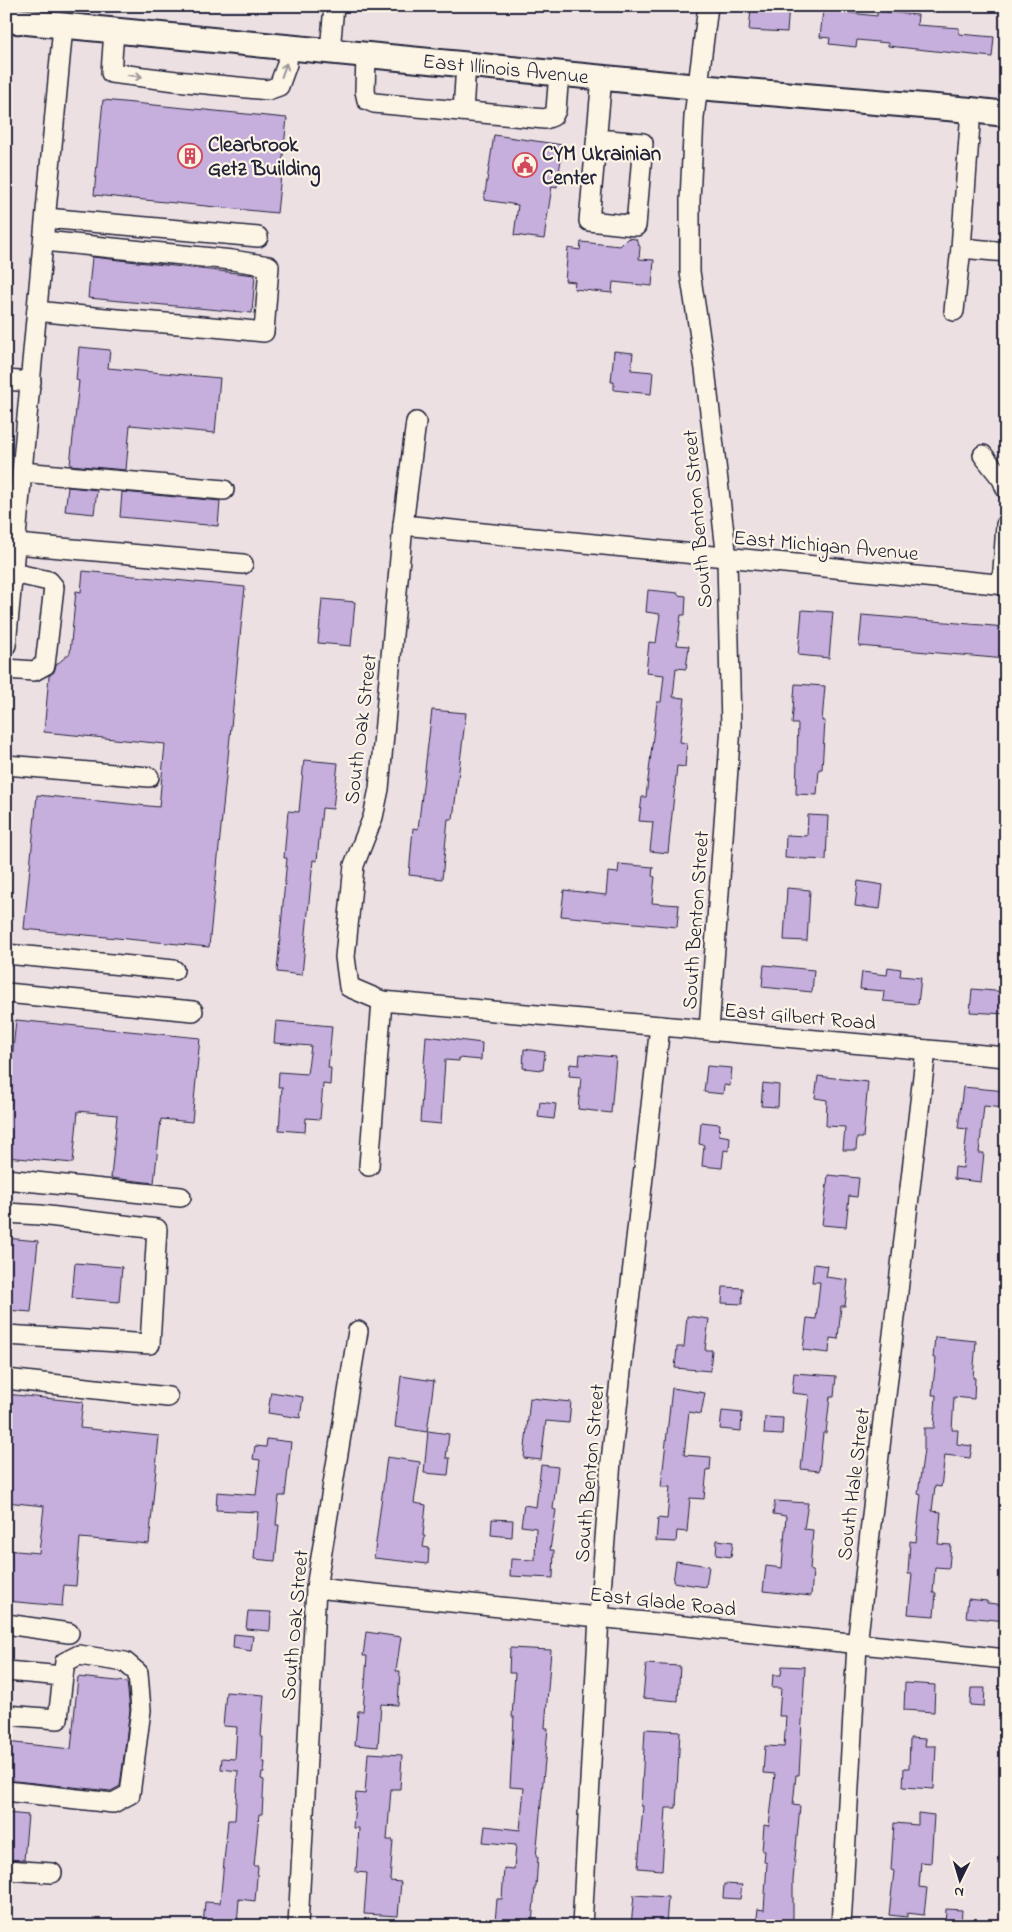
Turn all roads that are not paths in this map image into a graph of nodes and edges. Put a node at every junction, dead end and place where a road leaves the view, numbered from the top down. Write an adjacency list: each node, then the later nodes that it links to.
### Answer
1 (334, 6): 7 (street)
2 (708, 6): 12 (street, South Benton Street)
3 (6, 20): 4 (main road, East Illinois Avenue)
4 (64, 26): 5 (main road, East Illinois Avenue); 17 (street)
5 (114, 31): 6 (main road, East Illinois Avenue); 6 (street, one-way to 6)
6 (288, 47): 7 (main road, East Illinois Avenue)
7 (330, 51): 8 (main road, East Illinois Avenue)
8 (366, 55): 9 (main road, East Illinois Avenue); 15 (street)
9 (466, 64): 10 (main road, East Illinois Avenue); 15 (street)
10 (559, 73): 11 (main road, East Illinois Avenue); 15 (street)
11 (602, 77): 12 (main road, East Illinois Avenue); 16 (street)
12 (698, 87): 13 (main road, East Illinois Avenue); 34 (street, South Benton Street)
13 (971, 110): 14 (main road, East Illinois Avenue); 20 (street)
14 (1005, 110)
15 (464, 112)
16 (596, 139): 16 (street)
17 (46, 218): 18 (street); 19 (street)
18 (258, 237)
19 (44, 241): 22 (street); 22 (street)
20 (961, 248): 21 (street); 23 (street)
21 (1006, 252)
22 (37, 311): 25 (street)
23 (954, 311)
24 (6, 380): 25 (street)
25 (31, 382): 28 (street)
26 (416, 422): 31 (street, South Oak Street)
27 (983, 455): 29 (street)
28 (22, 472): 30 (street); 33 (street)
29 (1006, 489)
30 (224, 490)
31 (403, 525): 34 (street, East Michigan Avenue); 45 (street, South Oak Street)
32 (1006, 525): 37 (street)
33 (13, 533): 35 (street); 36 (street)
34 (727, 559): 37 (street, East Michigan Avenue); 48 (street, South Benton Street)
35 (243, 564)
36 (10, 579): 38 (street); 39 (street)
37 (1004, 585)
38 (6, 645)
39 (6, 669)
40 (6, 765): 41 (street)
41 (149, 777)
42 (6, 954): 43 (street)
43 (174, 970)
44 (6, 993): 46 (street)
45 (382, 1001): 47 (street, East Gilbert Road); 51 (street)
46 (192, 1011)
47 (660, 1026): 48 (street, East Gilbert Road); 60 (street, South Benton Street)
48 (709, 1030): 49 (street, East Gilbert Road)
49 (926, 1050): 50 (street, East Gilbert Road); 63 (street, South Hale Street)
50 (1006, 1057)
51 (369, 1166)
52 (6, 1179): 53 (street)
53 (181, 1197)
54 (6, 1213): 56 (street)
55 (358, 1331): 59 (street, South Oak Street)
56 (6, 1336)
57 (6, 1379): 58 (street)
58 (168, 1398)
59 (316, 1588): 60 (street, East Glade Road); 71 (street, South Oak Street)
60 (599, 1617): 63 (street, East Glade Road); 72 (street, South Benton Street)
61 (6, 1624): 62 (street)
62 (69, 1632)
63 (857, 1645): 64 (street, East Glade Road); 73 (street, South Hale Street)
64 (1006, 1659)
65 (6, 1671): 66 (street)
66 (63, 1676): 67 (street); 68 (street)
67 (6, 1714)
68 (6, 1791)
69 (6, 1870): 70 (street)
70 (52, 1873)
71 (298, 1926)
72 (582, 1926)
73 (841, 1926)

